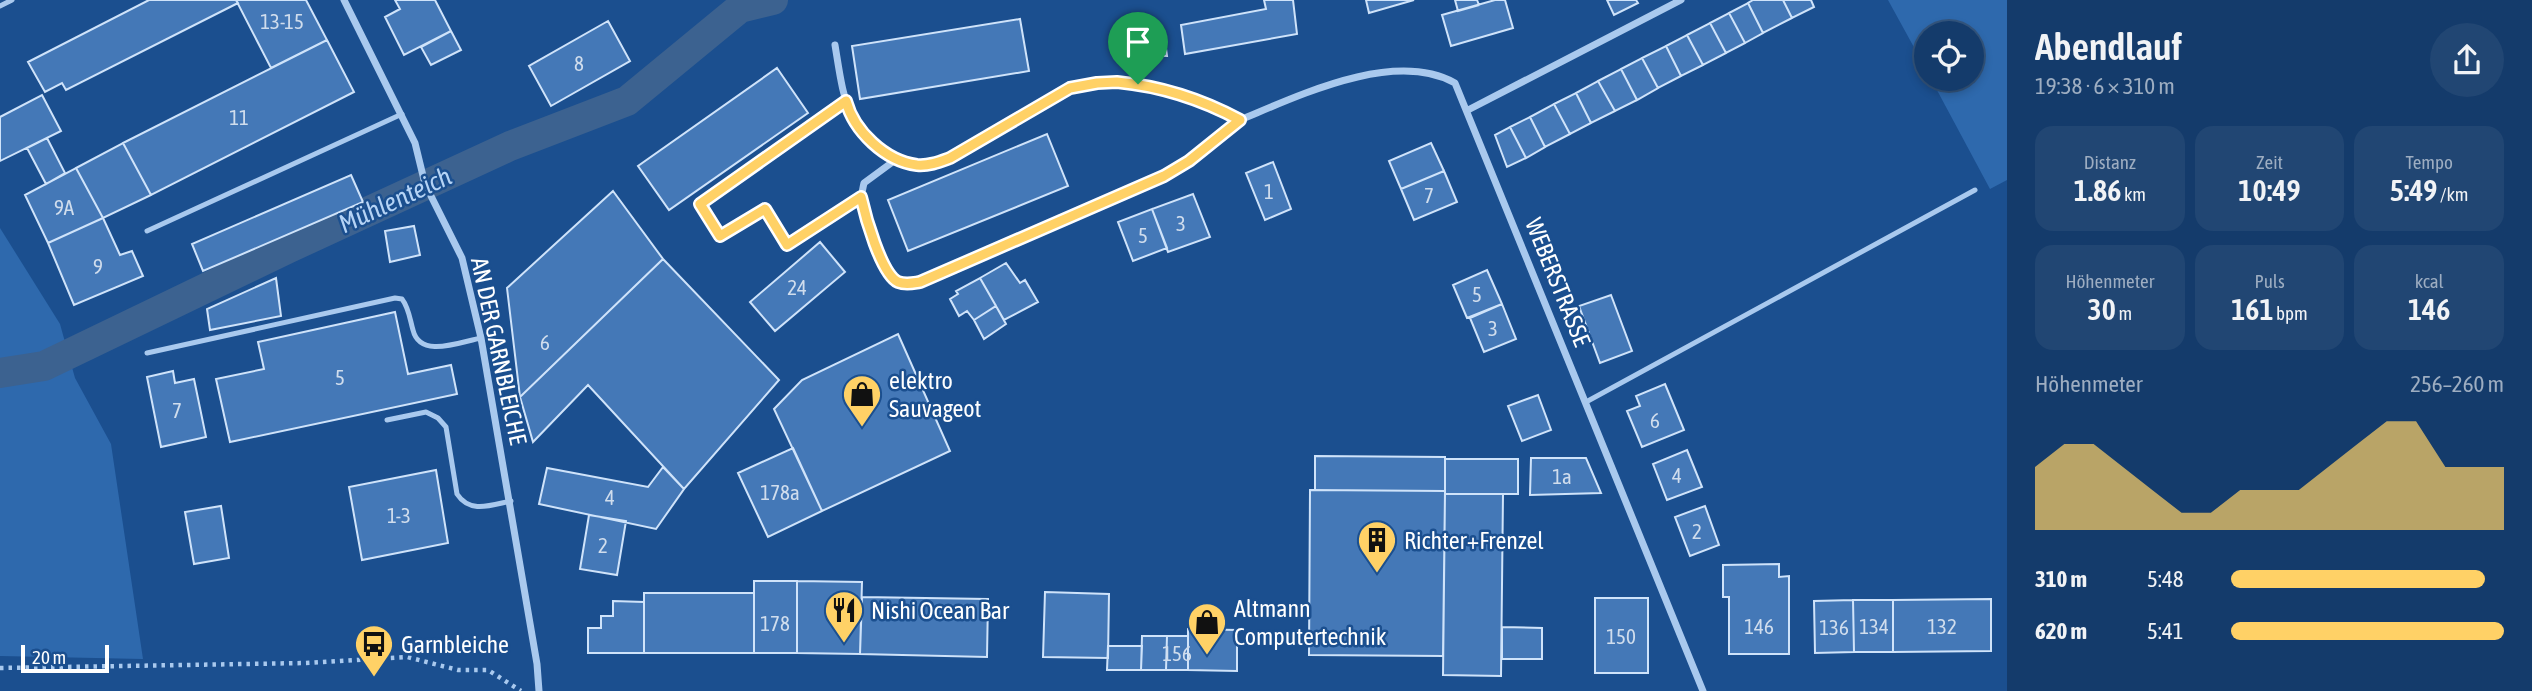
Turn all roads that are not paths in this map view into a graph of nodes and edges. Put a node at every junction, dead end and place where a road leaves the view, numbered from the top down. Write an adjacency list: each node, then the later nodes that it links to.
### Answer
1 (12, 0): 4 (lane)
2 (344, 0): 8 (street, AN DER GARNBLEICHE)
3 (1681, 0): 7 (street)
4 (0, 6)
5 (835, 45): 6 (street)
6 (846, 101): 10 (street); 12 (lane)
7 (1468, 110): 9 (street, WEBERSTRASSE); 16 (street, WEBERSTRASSE)
8 (402, 114): 13 (lane); 14 (street, AN DER GARNBLEICHE)
9 (1240, 120): 10 (street); 12 (street, WEBERSTRASSE)
10 (898, 158): 12 (street)
11 (1975, 190): 16 (lane)
12 (861, 197)
13 (147, 231)
14 (481, 338): 15 (lane); 18 (street, AN DER GARNBLEICHE)
15 (146, 353)
16 (1586, 401): 20 (street, WEBERSTRASSE)
17 (387, 420): 18 (lane)
18 (510, 501): 19 (street, AN DER GARNBLEICHE)
19 (539, 691)
20 (1703, 691)

